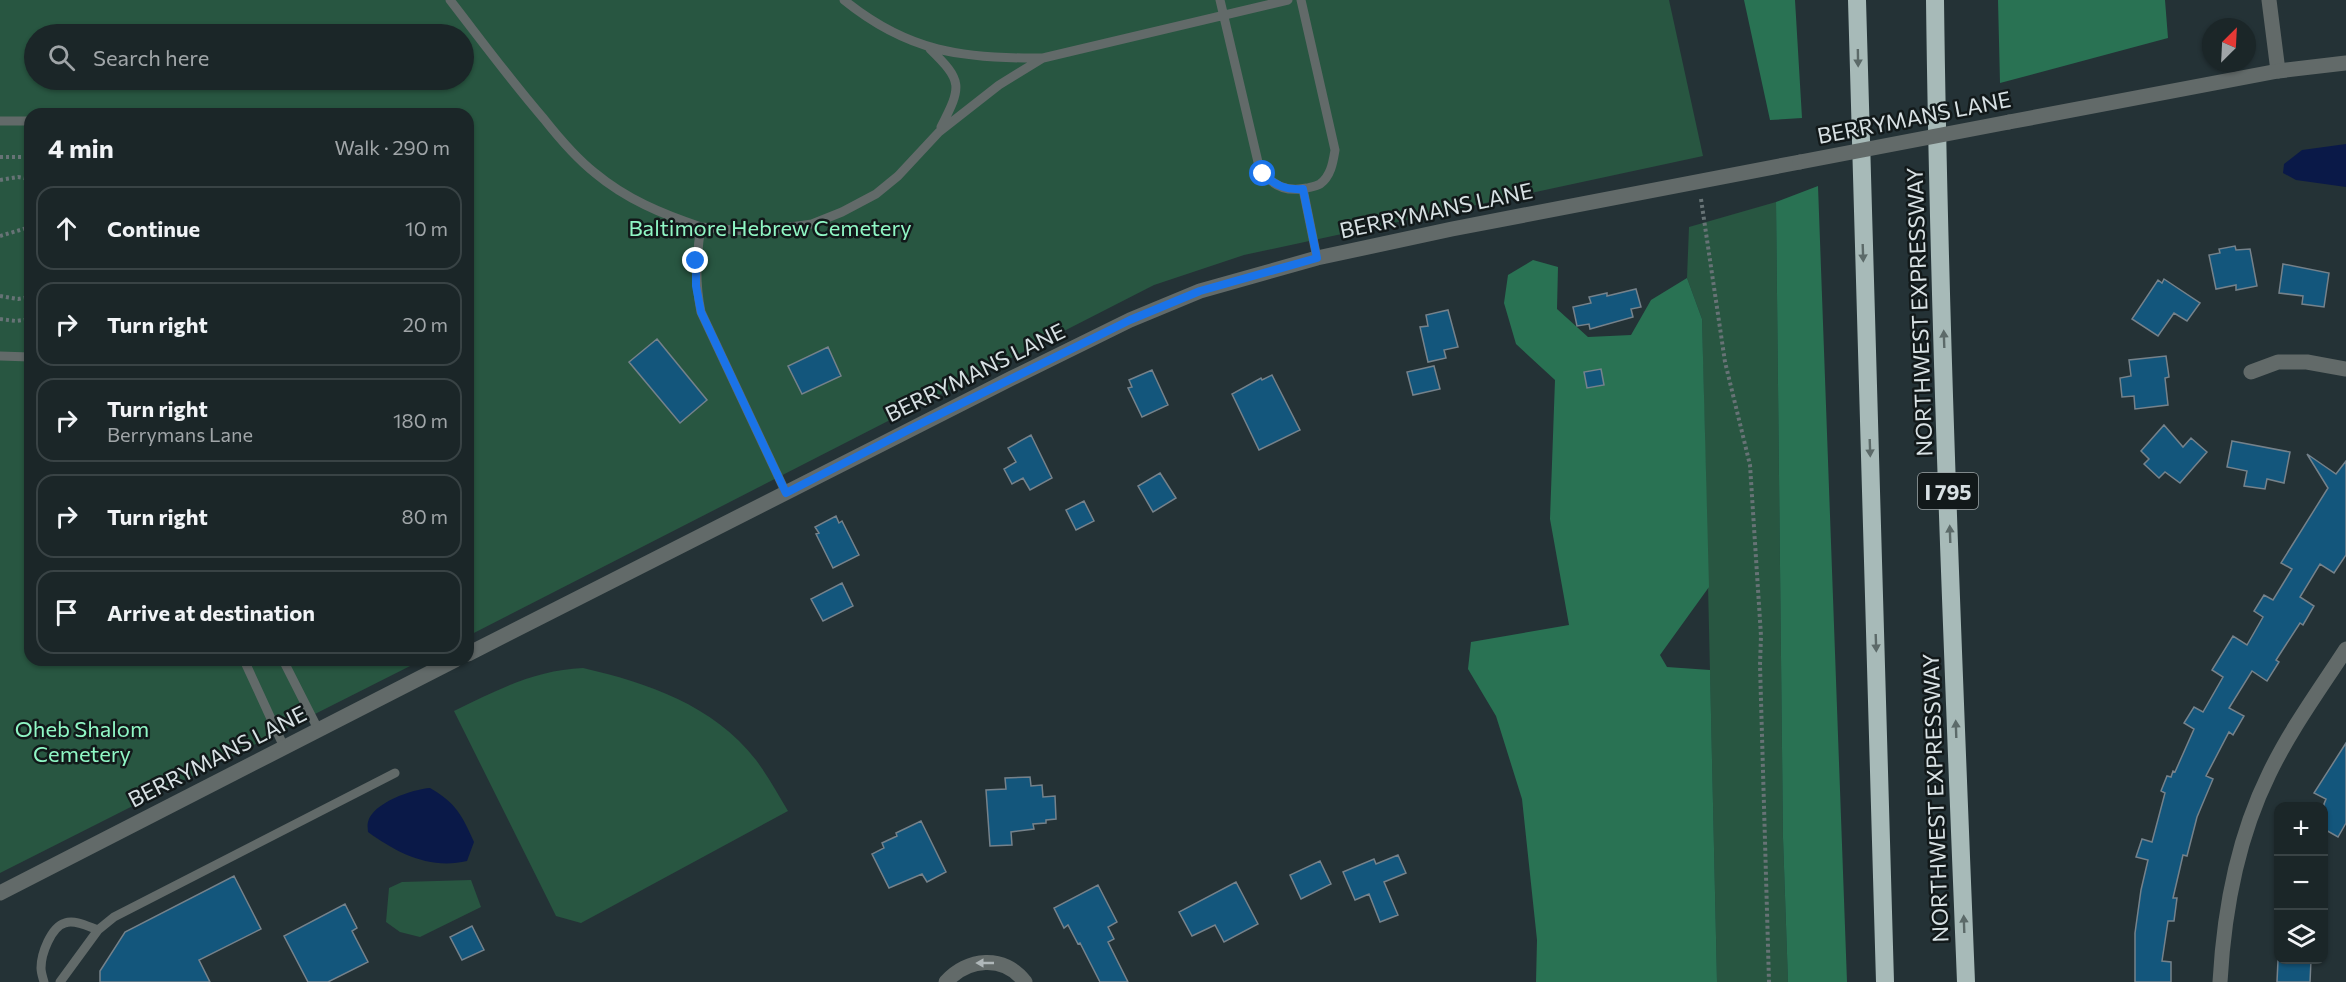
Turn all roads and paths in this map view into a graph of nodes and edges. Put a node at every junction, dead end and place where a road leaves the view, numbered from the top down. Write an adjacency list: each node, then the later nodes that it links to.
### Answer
1 (450, 0): 10 (lane)
2 (844, 0): 12 (lane)
3 (1220, 0): 9 (lane)
4 (1288, 0): 9 (lane)
5 (1301, 0): 24 (lane)
6 (1857, 0): 53 (highway, one-way to 53)
7 (1935, 0): 54 (highway, NORTHWEST EXPRESSWAY / I 795, one-way to 7)
8 (2269, 0): 15 (street)
9 (1223, 14): 13 (lane); 24 (lane)
10 (468, 24)
11 (474, 31): 25 (lane)
12 (928, 47): 13 (lane); 18 (lane)
13 (1043, 58): 18 (lane)
14 (2346, 63): 15 (street, BERRYMANS LANE)
15 (2278, 71): 23 (street, BERRYMANS LANE, bridge)
16 (0, 121): 17 (lane)
17 (24, 121)
18 (939, 132): 25 (lane)
19 (0, 157): 20 (path)
20 (24, 157)
21 (24, 178): 22 (path)
22 (0, 180)
23 (1694, 181): 28 (street, BERRYMANS LANE); 52 (path)
24 (1303, 189): 28 (lane)
25 (700, 227): 37 (lane)
26 (24, 229): 27 (path)
27 (0, 236)
28 (1317, 258): 37 (street, BERRYMANS LANE)
29 (0, 296): 30 (path)
30 (24, 298)
31 (0, 319): 32 (path)
32 (24, 320)
33 (0, 356): 34 (lane)
34 (24, 357)
35 (2346, 369): 36 (street)
36 (2251, 372)
37 (786, 493): 39 (street, BERRYMANS LANE)
38 (2346, 648): 55 (street)
39 (474, 651)
40 (247, 666): 44 (lane)
41 (287, 666): 43 (lane)
42 (443, 666): 43 (street, BERRYMANS LANE)
43 (318, 729): 44 (street, BERRYMANS LANE)
44 (284, 747): 46 (street, BERRYMANS LANE)
45 (395, 773): 47 (lane)
46 (0, 893)
47 (98, 930): 48 (lane); 49 (lane)
48 (44, 982)
49 (60, 982)
50 (946, 982): 51 (street, one-way to 50)
51 (1025, 982)
52 (1769, 982)
53 (1885, 982)
54 (1966, 982)
55 (2220, 982)

